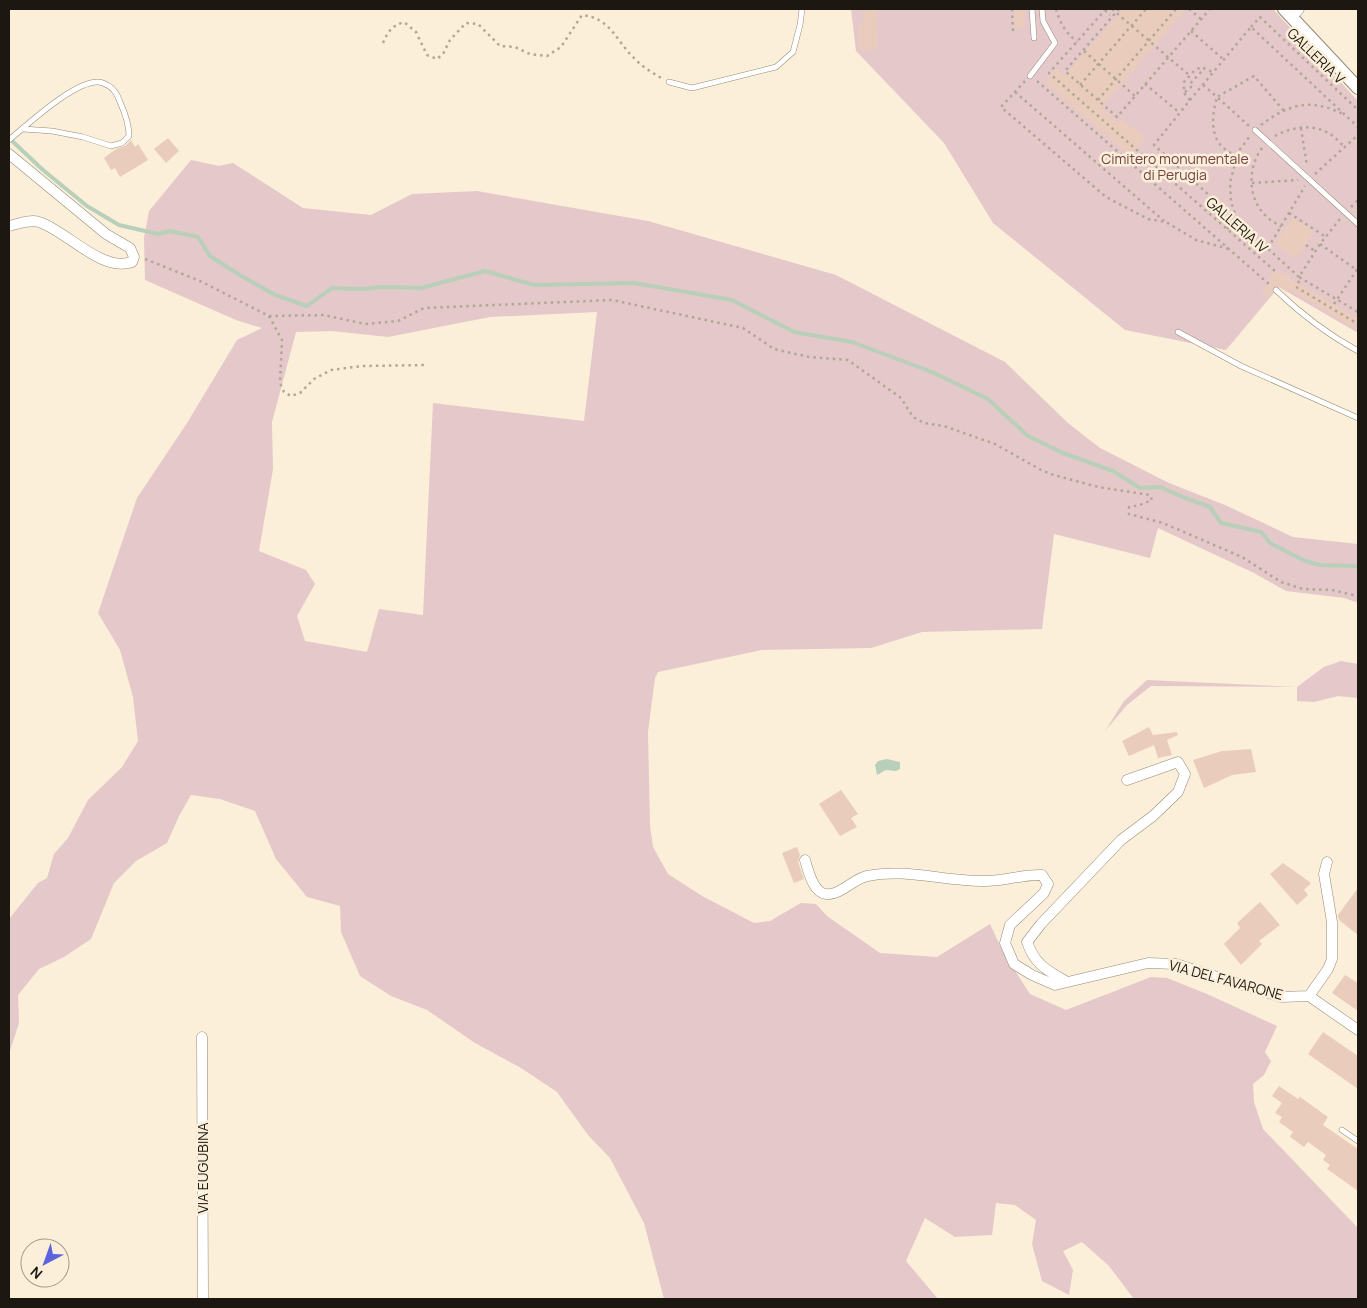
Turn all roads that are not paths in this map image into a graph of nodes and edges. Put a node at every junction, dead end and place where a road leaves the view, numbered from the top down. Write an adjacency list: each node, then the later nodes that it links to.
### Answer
1 (802, 9): 7 (lane)
2 (1032, 9): 5 (lane)
3 (1042, 9): 6 (lane)
4 (1292, 12): 8 (street)
5 (1034, 38)
6 (1030, 76)
7 (669, 82)
8 (1358, 88)
9 (23, 129): 9 (lane); 11 (lane)
10 (1255, 130): 13 (lane)
11 (9, 140)
12 (9, 154): 14 (street)
13 (1358, 224)
14 (9, 226)
15 (1276, 290): 17 (lane)
16 (1178, 332): 18 (lane)
17 (1358, 351)
18 (1358, 418)
19 (1127, 780): 22 (street)
20 (804, 860): 22 (street, VIA DEL FAVARONE)
21 (1327, 862): 23 (street)
22 (1067, 982): 23 (street, VIA DEL FAVARONE)
23 (1309, 996): 24 (street)
24 (1358, 1030)
25 (202, 1037): 28 (street, VIA EUGUBINA)
26 (1342, 1130): 27 (lane)
27 (1358, 1141)
28 (203, 1299)

